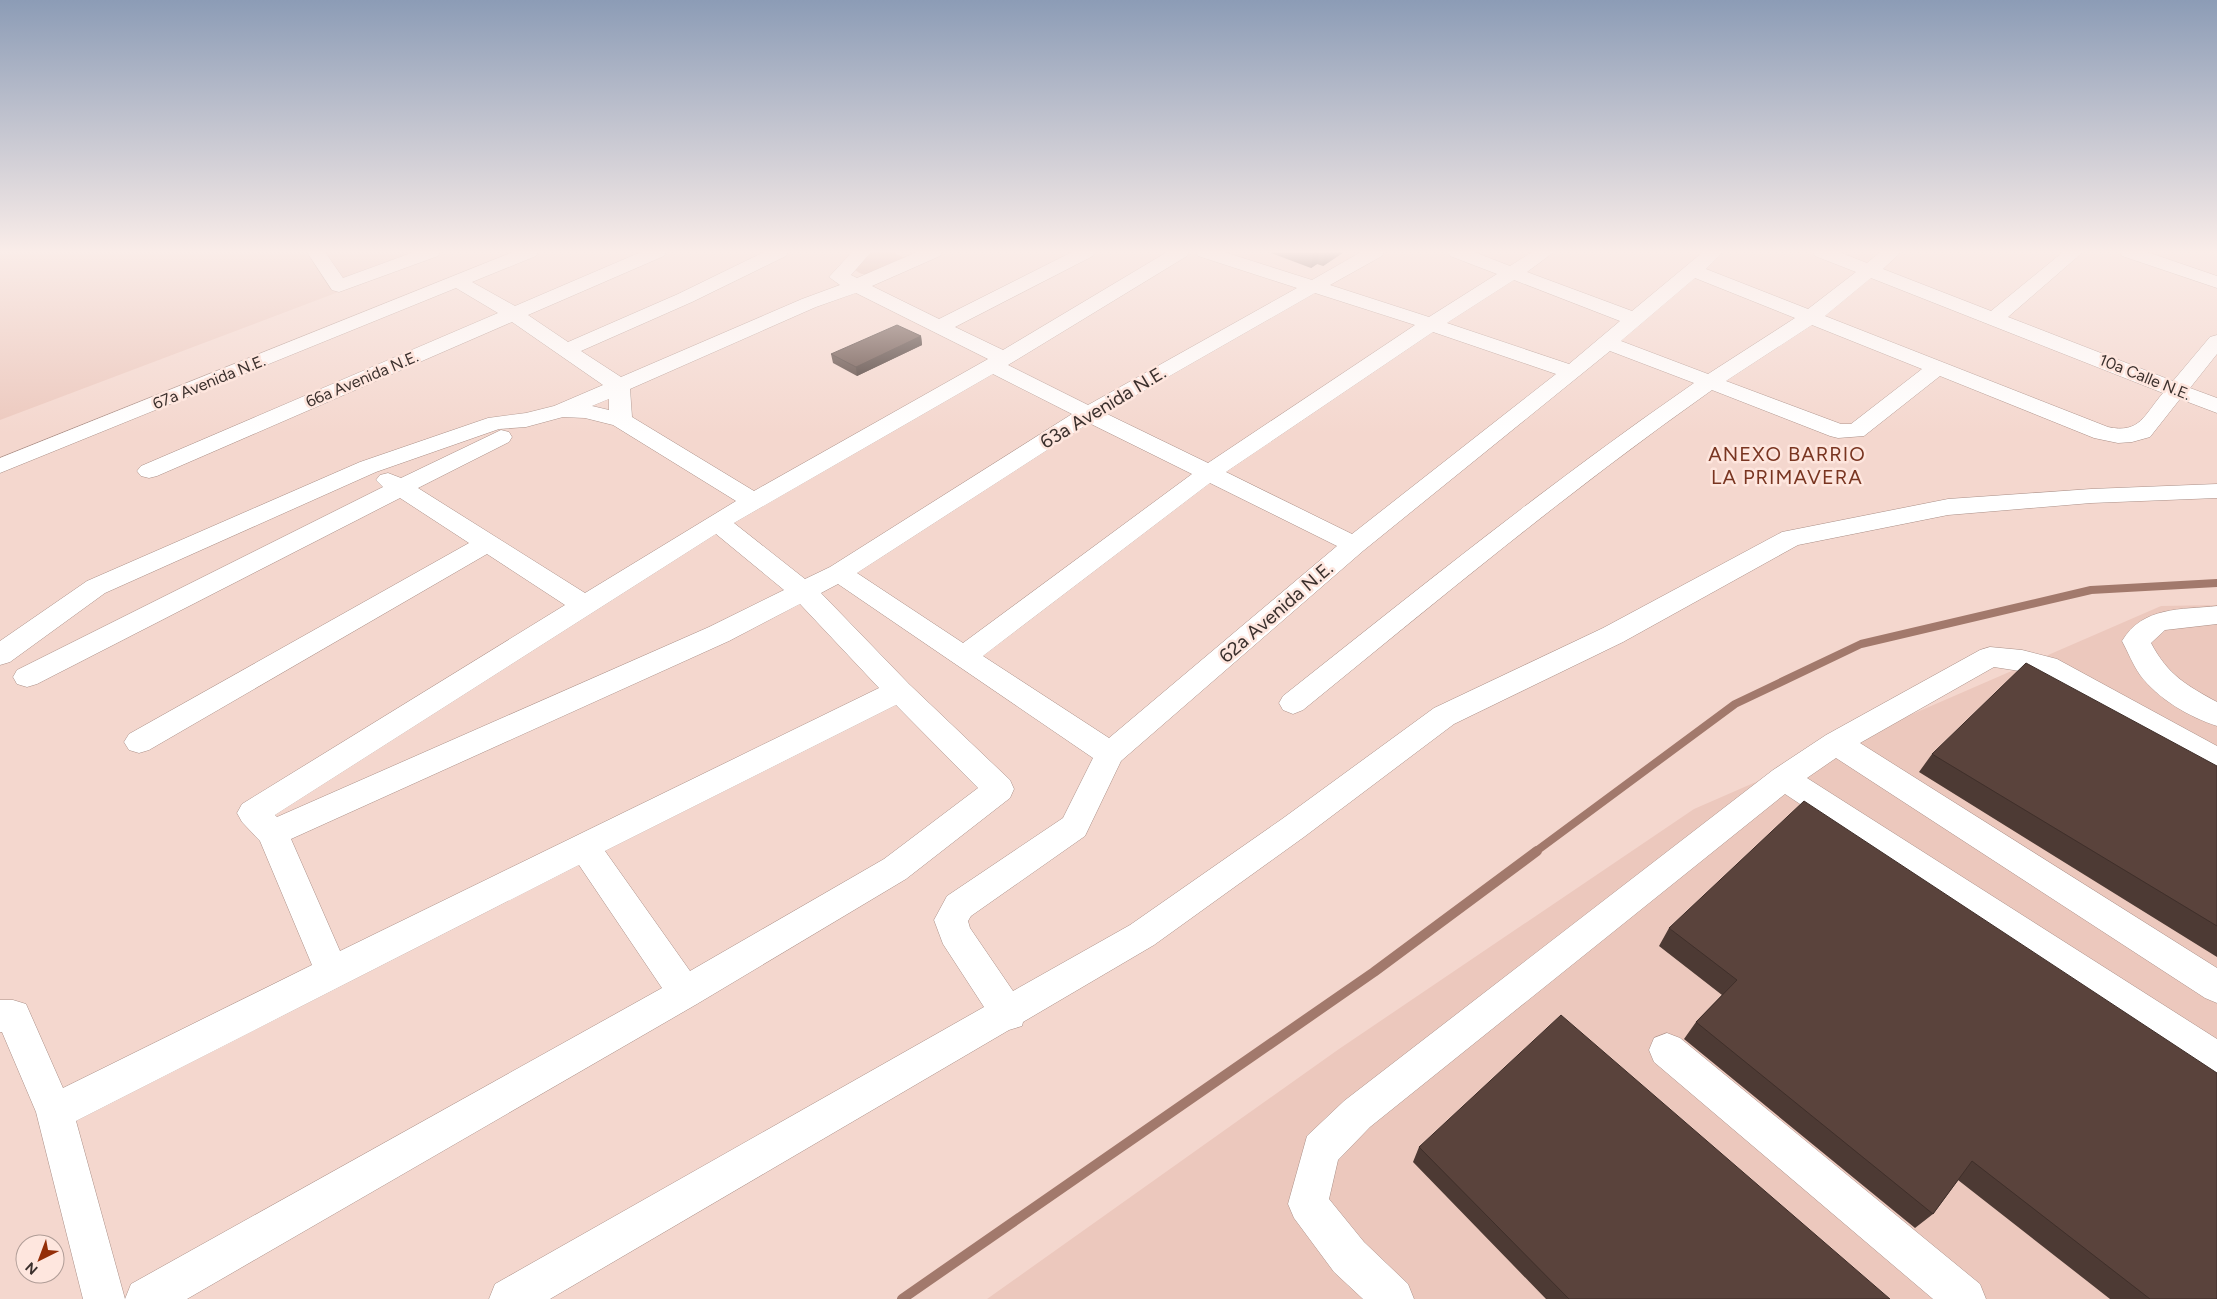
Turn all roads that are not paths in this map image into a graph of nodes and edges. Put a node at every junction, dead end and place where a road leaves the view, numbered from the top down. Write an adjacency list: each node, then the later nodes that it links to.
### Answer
1 (379, 313): 36 (street, 67a Avenida N.E.)
2 (517, 313): 17 (street, 66a Avenida N.E.)
3 (651, 313): 25 (street)
4 (785, 313): 29 (street)
5 (913, 313): 22 (street)
6 (967, 313): 22 (street)
7 (1080, 313): 26 (street)
8 (1268, 313): 34 (street, 63a Avenida N.E.)
9 (1395, 313): 21 (street)
10 (1448, 313): 21 (street)
11 (1617, 313): 20 (street)
12 (1644, 313): 20 (street, 62a Avenida N.E.)
13 (1800, 313): 18 (street)
14 (1816, 313): 18 (street)
15 (1981, 313): 19 (street, 10a Calle N.E.)
16 (2001, 313): 19 (street)
17 (514, 314): 25 (street); 38 (street, 66a Avenida N.E.)
18 (1811, 317): 27 (street); 30 (street)
19 (1995, 318): 31 (street, 10a Calle N.E.)
20 (1636, 320): 24 (street, 62a Avenida N.E.)
21 (1431, 324): 28 (street); 39 (street)
22 (941, 326): 26 (street)
23 (2217, 341): 31 (street)
24 (1608, 342): 28 (street, 62a Avenida N.E.); 30 (street)
25 (568, 349): 29 (street)
26 (998, 362): 34 (street); 42 (street)
27 (1938, 367): 30 (street); 31 (street)
28 (1572, 372): 45 (street, 62a Avenida N.E.)
29 (612, 381): 33 (street); 35 (street)
30 (1710, 382): 54 (street)
31 (2176, 389): 32 (street, 10a Calle N.E.)
32 (2217, 406)
33 (562, 411): 35 (street); 37 (street); 40 (street)
34 (1087, 414): 39 (street); 46 (street, 63a Avenida N.E.)
35 (621, 420): 42 (street)
36 (0, 466)
37 (368, 467): 40 (street); 50 (street)
38 (149, 471)
39 (1209, 473): 45 (street); 51 (street)
40 (400, 488): 44 (street); 52 (street)
41 (2217, 491): 66 (street)
42 (753, 502): 43 (street)
43 (717, 522): 47 (street); 48 (street)
44 (487, 543): 48 (street); 56 (street)
45 (1354, 545): 58 (street, 62a Avenida N.E.)
46 (839, 572): 47 (street, 63a Avenida N.E.); 51 (street)
47 (803, 591): 53 (street); 61 (street, 63a Avenida N.E.)
48 (585, 605): 61 (street)
49 (2217, 615): 55 (street)
50 (0, 655)
51 (964, 656): 58 (street)
52 (27, 677)
53 (899, 691): 62 (street); 65 (street)
54 (1293, 703)
55 (2217, 715)
56 (139, 742)
57 (1836, 743): 59 (street); 60 (street); 64 (street)
58 (1110, 754): 66 (street, 62a Avenida N.E.)
59 (2217, 760)
60 (1784, 778): 69 (street); 74 (street)
61 (273, 833): 63 (street)
62 (585, 848): 63 (street); 65 (street)
63 (332, 972): 70 (street)
64 (2217, 987)
65 (685, 993): 72 (street)
66 (1009, 1014): 73 (street)
67 (0, 1016): 70 (street)
68 (1667, 1050): 75 (street)
69 (2217, 1060)
70 (56, 1112): 71 (street)
71 (104, 1299)
72 (146, 1299)
73 (510, 1299)
74 (1393, 1299)
75 (1965, 1299)

